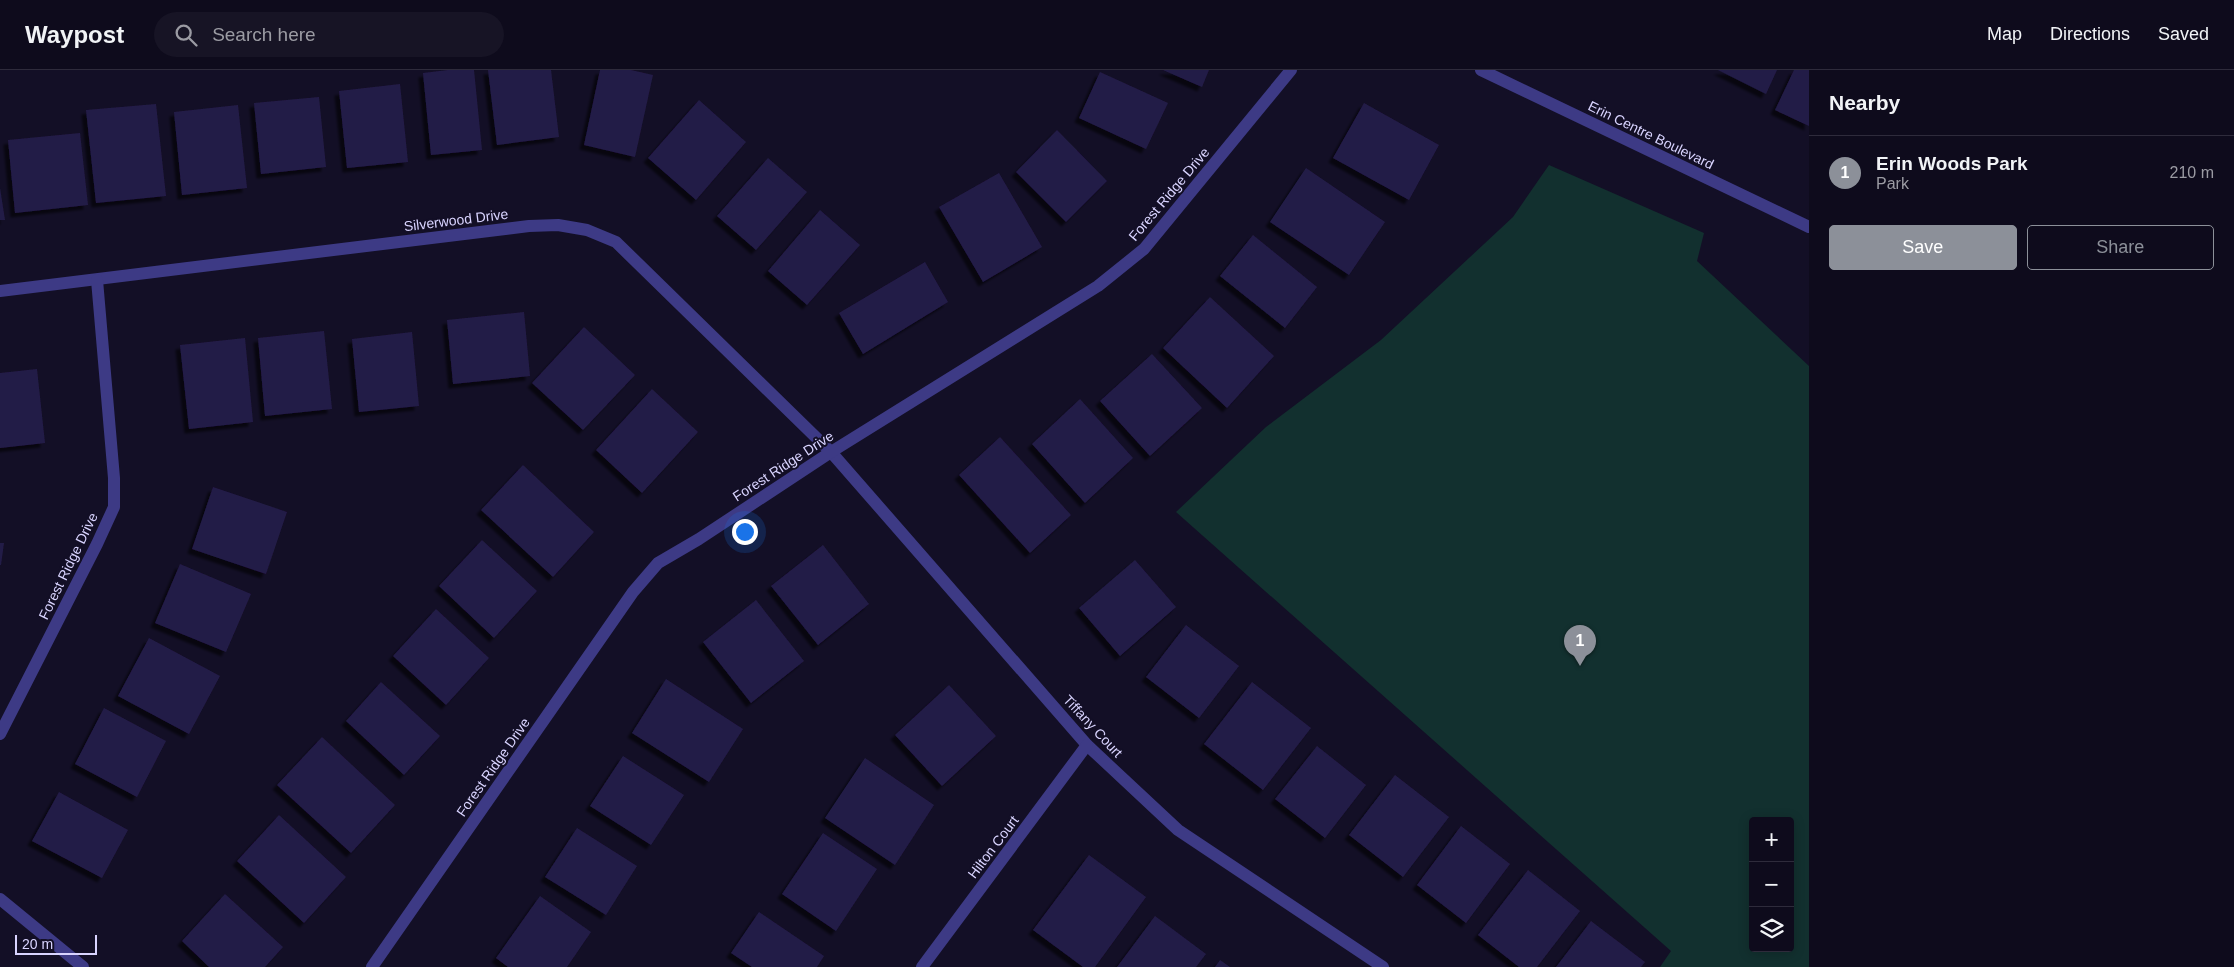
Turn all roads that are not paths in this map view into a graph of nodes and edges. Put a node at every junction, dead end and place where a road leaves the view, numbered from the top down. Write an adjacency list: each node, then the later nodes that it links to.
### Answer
1 (1291, 70): 6 (street, Forest Ridge Drive)
2 (1480, 70): 3 (street, Erin Centre Boulevard)
3 (1809, 227)
4 (97, 280): 5 (street, Silverwood Drive); 6 (street, Silverwood Drive); 7 (street, Forest Ridge Drive)
5 (0, 291)
6 (831, 452): 8 (street, Tiffany Court); 11 (street, Forest Ridge Drive)
7 (0, 734)
8 (1087, 745): 12 (street, Hilton Court); 13 (street, Tiffany Court)
9 (0, 899): 10 (street)
10 (83, 967)
11 (372, 967)
12 (922, 967)
13 (1383, 967)

